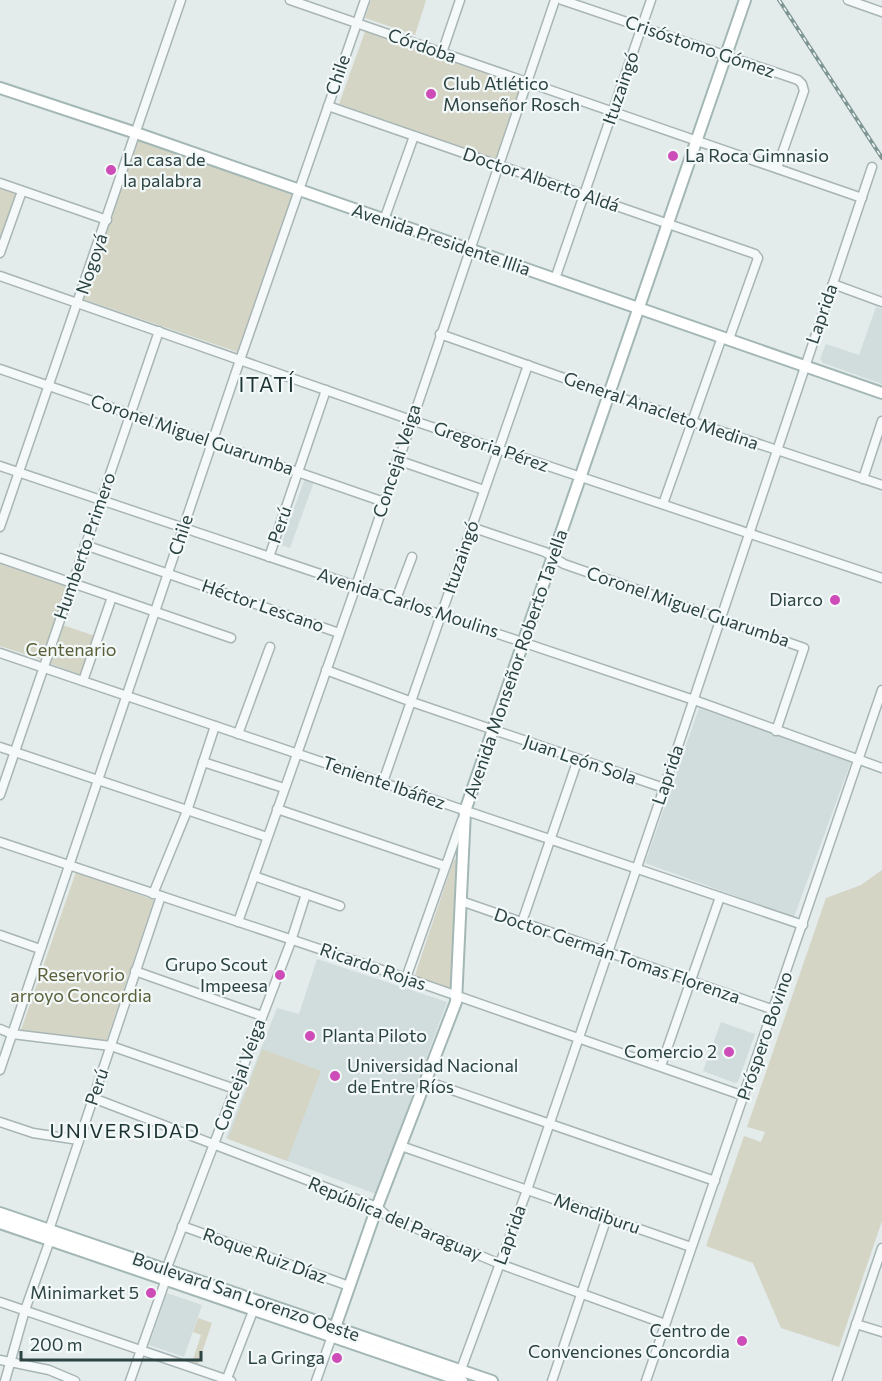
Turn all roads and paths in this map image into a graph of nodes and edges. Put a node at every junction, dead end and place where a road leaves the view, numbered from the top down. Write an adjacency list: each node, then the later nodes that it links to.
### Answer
1 (182, 0): 19 (street, Nogoyá)
2 (290, 0): 11 (street, Córdoba)
3 (365, 0): 11 (street, Chile)
4 (460, 0): 13 (street)
5 (555, 0): 15 (street, Concejal Veiga)
6 (562, 0): 12 (street, Crisóstomo Gómez)
7 (651, 0): 12 (street, Ituzaingó)
8 (745, 0): 14 (main road, Avenida Monseñor Roberto Tavella)
9 (848, 0): 10 (street)
10 (882, 12)
11 (356, 23): 13 (street, Córdoba); 17 (street, Chile)
12 (642, 27): 14 (street, Crisóstomo Gómez); 18 (street, Ituzaingó)
13 (442, 54): 15 (street, Córdoba)
14 (725, 56): 21 (main road, Avenida Monseñor Roberto Tavella); 24 (street, Crisóstomo Gómez)
15 (527, 82): 18 (street, Córdoba); 22 (street, Concejal Veiga)
16 (0, 88): 19 (main road, Avenida Presidente Illia)
17 (328, 106): 20 (street, Doctor Alberto Aldá); 27 (street, Chile)
18 (612, 112): 21 (street, Córdoba); 28 (street, Ituzaingó)
19 (136, 133): 27 (main road, Avenida Presidente Illia); 30 (street, Nogoyá)
20 (414, 136): 22 (street, Doctor Alberto Aldá); 31 (street)
21 (696, 141): 24 (street, Córdoba); 32 (main road, Avenida Monseñor Roberto Tavella)
22 (498, 165): 28 (street, Doctor Alberto Aldá); 33 (street, Concejal Veiga)
23 (872, 167): 29 (street, Laprida)
24 (777, 168): 29 (street, Córdoba)
25 (0, 183): 26 (street)
26 (22, 191): 30 (street); 34 (street)
27 (298, 191): 31 (main road, Avenida Presidente Illia); 44 (street, Chile)
28 (583, 195): 32 (street, Doctor Alberto Aldá); 36 (street, Ituzaingó)
29 (862, 198): 37 (street, Laprida)
30 (107, 220): 39 (street, Nogoyá)
31 (384, 220): 33 (main road, Avenida Presidente Illia)
32 (667, 224): 40 (main road, Avenida Monseñor Roberto Tavella); 43 (street, Doctor Alberto Aldá)
33 (469, 249): 36 (main road, Avenida Presidente Illia); 42 (street, Concejal Veiga)
34 (0, 253)
35 (0, 276): 39 (street, Gregoria Pérez)
36 (555, 279): 40 (main road, Avenida Presidente Illia)
37 (833, 284): 38 (street); 46 (street, Laprida)
38 (882, 302)
39 (78, 303): 41 (street, Gregoria Pérez); 48 (street, Nogoyá)
40 (638, 308): 43 (main road, Avenida Presidente Illia); 51 (main road, Avenida Monseñor Roberto Tavella)
41 (159, 331): 44 (street, Gregoria Pérez); 52 (street, Humberto Primero)
42 (440, 334): 45 (street, General Anacleto Medina); 53 (street, Concejal Veiga)
43 (725, 338): 46 (main road, Avenida Presidente Illia); 55 (street)
44 (240, 360): 49 (street, Gregoria Pérez); 56 (street, Chile)
45 (528, 365): 51 (street, General Anacleto Medina); 57 (street, Ituzaingó)
46 (804, 366): 50 (main road, Avenida Presidente Illia); 58 (street, Laprida)
47 (0, 369): 48 (street, Coronel Miguel Guarumba)
48 (49, 386): 52 (street, Coronel Miguel Guarumba); 61 (street, Nogoyá)
49 (326, 390): 53 (street, Gregoria Pérez); 62 (street, Perú)
50 (882, 393)
51 (609, 394): 55 (street, General Anacleto Medina); 63 (main road, Avenida Monseñor Roberto Tavella)
52 (130, 414): 56 (street, Coronel Miguel Guarumba); 67 (street, Humberto Primero)
53 (411, 420): 57 (street, Gregoria Pérez); 59 (street, Concejal Veiga)
54 (882, 421): 64 (street)
55 (692, 422): 58 (street, General Anacleto Medina); 69 (street)
56 (212, 442): 62 (street, Coronel Miguel Guarumba); 72 (street, Chile)
57 (499, 449): 63 (street, Gregoria Pérez); 66 (street, Ituzaingó)
58 (776, 450): 64 (street, General Anacleto Medina); 73 (street, Laprida)
59 (397, 460): 66 (street); 68 (street, Concejal Veiga)
60 (0, 465): 61 (street, Avenida Carlos Moulins)
61 (19, 472): 67 (street, Avenida Carlos Moulins); 71 (street, Nogoyá)
62 (298, 472): 68 (street, Coronel Miguel Guarumba); 75 (street, Perú)
63 (580, 477): 69 (street, Gregoria Pérez); 78 (main road, Avenida Monseñor Roberto Tavella)
64 (863, 478): 65 (street, General Anacleto Medina)
65 (882, 485)
66 (484, 490): 70 (street, Ituzaingó)
67 (101, 500): 72 (street, Avenida Carlos Moulins); 74 (street, Humberto Primero)
68 (384, 502): 82 (street, Concejal Veiga)
69 (663, 504): 73 (street, Gregoria Pérez)
70 (471, 526): 78 (street, Coronel Miguel Guarumba); 86 (street, Ituzaingó)
71 (0, 527)
72 (183, 528): 75 (street, Avenida Carlos Moulins); 79 (street, Chile)
73 (750, 534): 80 (street, Gregoria Pérez); 87 (street, Laprida)
74 (85, 545): 79 (street, Héctor Lescano); 81 (street, Humberto Primero)
75 (269, 557): 82 (street, Avenida Carlos Moulins)
76 (412, 557): 84 (street)
77 (0, 558): 81 (street)
78 (553, 558): 87 (street, Coronel Miguel Guarumba); 90 (main road, Avenida Monseñor Roberto Tavella)
79 (168, 573): 85 (street, Chile); 88 (street, Héctor Lescano)
80 (882, 578)
81 (72, 584): 83 (street); 93 (street, Humberto Primero)
82 (356, 585): 84 (street, Avenida Carlos Moulins); 88 (street, Concejal Veiga)
83 (112, 597): 85 (street); 95 (street)
84 (396, 599): 86 (street, Avenida Carlos Moulins)
85 (155, 612): 89 (street); 97 (street, Chile)
86 (442, 615): 90 (street, Avenida Carlos Moulins); 99 (street, Ituzaingó)
87 (721, 618): 98 (street, Laprida); 102 (street, Coronel Miguel Guarumba)
88 (339, 633): 94 (street, Concejal Veiga)
89 (231, 638)
90 (524, 642): 98 (street, Avenida Carlos Moulins); 101 (main road, Avenida Monseñor Roberto Tavella)
91 (270, 648): 103 (street)
92 (0, 653): 93 (street, Teniente Ibáñez)
93 (43, 668): 95 (street, Teniente Ibáñez); 105 (street, Humberto Primero)
94 (326, 670): 99 (street, Juan León Sola); 106 (street, Concejal Veiga)
95 (83, 681): 97 (street, Teniente Ibáñez)
96 (882, 690): 108 (street, Próspero Bovino)
97 (126, 695): 100 (street, Teniente Ibáñez); 111 (street, Chile)
98 (694, 700): 102 (street, Avenida Carlos Moulins); 114 (street, Laprida)
99 (412, 702): 101 (street, Juan León Sola); 112 (street, Ituzaingó)
100 (215, 726): 103 (street, Teniente Ibáñez); 109 (street, Perú)
101 (493, 730): 107 (street, Juan León Sola); 118 (main road, Avenida Monseñor Roberto Tavella)
102 (776, 731): 108 (street, Avenida Carlos Moulins)
103 (238, 734): 106 (street, Teniente Ibáñez)
104 (0, 747): 105 (street)
105 (14, 752): 111 (street); 115 (street, Humberto Primero)
106 (296, 754): 112 (street, Teniente Ibáñez); 113 (street, Concejal Veiga)
107 (578, 759): 114 (street, Juan León Sola); 120 (street)
108 (858, 760): 110 (street, Avenida Carlos Moulins); 133 (street, Próspero Bovino)
109 (202, 762): 113 (street); 117 (street, Perú)
110 (882, 768)
111 (97, 780): 117 (street); 122 (street, Chile)
112 (383, 782): 118 (street, Teniente Ibáñez)
113 (284, 788): 116 (street, Concejal Veiga)
114 (664, 788): 124 (street, Laprida)
115 (0, 795)
116 (277, 809): 119 (street, Concejal Veiga); 123 (street)
117 (187, 811): 119 (street); 127 (street, Perú)
118 (465, 811): 120 (street, Teniente Ibáñez); 123 (street); 129 (main road, Avenida Monseñor Roberto Tavella)
119 (267, 837): 125 (street, Concejal Veiga)
120 (550, 840): 124 (street, Teniente Ibáñez); 132 (street)
121 (0, 842): 122 (street, Ricardo Rojas)
122 (68, 865): 127 (street, Ricardo Rojas); 136 (street, Chile)
123 (445, 866): 139 (street)
124 (636, 869): 128 (street, Teniente Ibáñez); 137 (street, Laprida)
125 (254, 876): 126 (street); 131 (street, Concejal Veiga)
126 (306, 894): 130 (street); 135 (street, Concejal Veiga)
127 (157, 895): 131 (street, Ricardo Rojas); 138 (street, Perú)
128 (720, 897): 133 (street, Teniente Ibáñez); 140 (street)
129 (461, 901): 132 (street, Doctor Germán Tomas Florenza); 141 (main road, Avenida Monseñor Roberto Tavella)
130 (340, 906)
131 (238, 922): 135 (street, Ricardo Rojas)
132 (522, 922): 137 (street, Doctor Germán Tomas Florenza)
133 (803, 925): 142 (street, Próspero Bovino)
134 (0, 935): 136 (street)
135 (291, 939): 139 (street, Ricardo Rojas); 143 (street, Concejal Veiga)
136 (40, 949): 145 (street, Chile)
137 (608, 952): 140 (street, Doctor Germán Tomas Florenza); 146 (street, Laprida)
138 (135, 970): 143 (street); 147 (street, Perú)
139 (406, 978): 141 (street, Ricardo Rojas)
140 (690, 982): 142 (street, Doctor Germán Tomas Florenza); 148 (street)
141 (457, 996): 146 (street, Ricardo Rojas); 150 (main road, Avenida Monseñor Roberto Tavella)
142 (774, 1011): 152 (street, Próspero Bovino)
143 (262, 1016): 151 (street, Concejal Veiga)
144 (0, 1029): 145 (street)
145 (12, 1034): 147 (street); 149 (street, Chile)
146 (578, 1038): 148 (street, Ricardo Rojas); 155 (street, Laprida)
147 (111, 1047): 151 (street); 153 (street, Perú)
148 (661, 1066): 152 (street, Ricardo Rojas)
149 (0, 1070)
150 (426, 1081): 155 (street); 158 (main road, Avenida Monseñor Roberto Tavella)
151 (235, 1089): 157 (street, Concejal Veiga)
152 (744, 1096): 159 (street, Próspero Bovino)
153 (93, 1098): 156 (street, Perú); 157 (street, República del Paraguay)
154 (0, 1122): 156 (street)
155 (549, 1124): 159 (street); 160 (street, Laprida)
156 (79, 1140): 166 (street, Perú)
157 (214, 1145): 161 (street, República del Paraguay); 165 (street, Concejal Veiga)
158 (400, 1146): 160 (street, Mendiburu); 161 (main road, Avenida Monseñor Roberto Tavella)
159 (715, 1181): 167 (street, Próspero Bovino)
160 (526, 1190): 163 (street, Mendiburu); 169 (street, Laprida)
161 (377, 1207): 169 (street, República del Paraguay); 171 (main road, Avenida Monseñor Roberto Tavella)
162 (0, 1213): 166 (main road, Boulevard San Lorenzo Oeste)
163 (607, 1217): 167 (street, Mendiburu); 172 (street)
164 (0, 1222): 166 (main road, Boulevard San Lorenzo Oeste)
165 (182, 1226): 170 (street, Concejal Veiga); 171 (street, Roque Ruiz Díaz)
166 (49, 1235): 170 (main road, Boulevard San Lorenzo Oeste); 175 (street, Perú)
167 (691, 1247): 176 (street, Próspero Bovino)
168 (882, 1248): 177 (street)
169 (500, 1264): 172 (street, República del Paraguay); 183 (street, Laprida)
170 (166, 1274): 174 (main road, Boulevard San Lorenzo Oeste); 180 (street, Concejal Veiga)
171 (349, 1286): 178 (main road, Avenida Monseñor Roberto Tavella)
172 (581, 1293): 176 (street, República del Paraguay); 190 (street)
173 (0, 1302): 175 (street)
174 (255, 1305): 178 (main road, Boulevard San Lorenzo Oeste); 184 (street)
175 (25, 1311): 180 (street); 182 (street, Perú)
176 (665, 1324): 191 (street, Próspero Bovino)
177 (856, 1324): 179 (street); 192 (street)
178 (334, 1332): 183 (main road, Boulevard San Lorenzo Oeste); 188 (street)
179 (882, 1332)
180 (141, 1349): 184 (street); 187 (street, Concejal Veiga)
181 (0, 1360): 182 (street)
182 (10, 1364): 185 (street, Perú); 186 (street)
183 (460, 1378): 189 (main road, Boulevard San Lorenzo Oeste)
184 (228, 1380)
185 (5, 1381)
186 (75, 1381)
187 (130, 1381)
188 (316, 1381)
189 (492, 1381)
190 (552, 1381)
191 (646, 1381)
192 (837, 1381)

